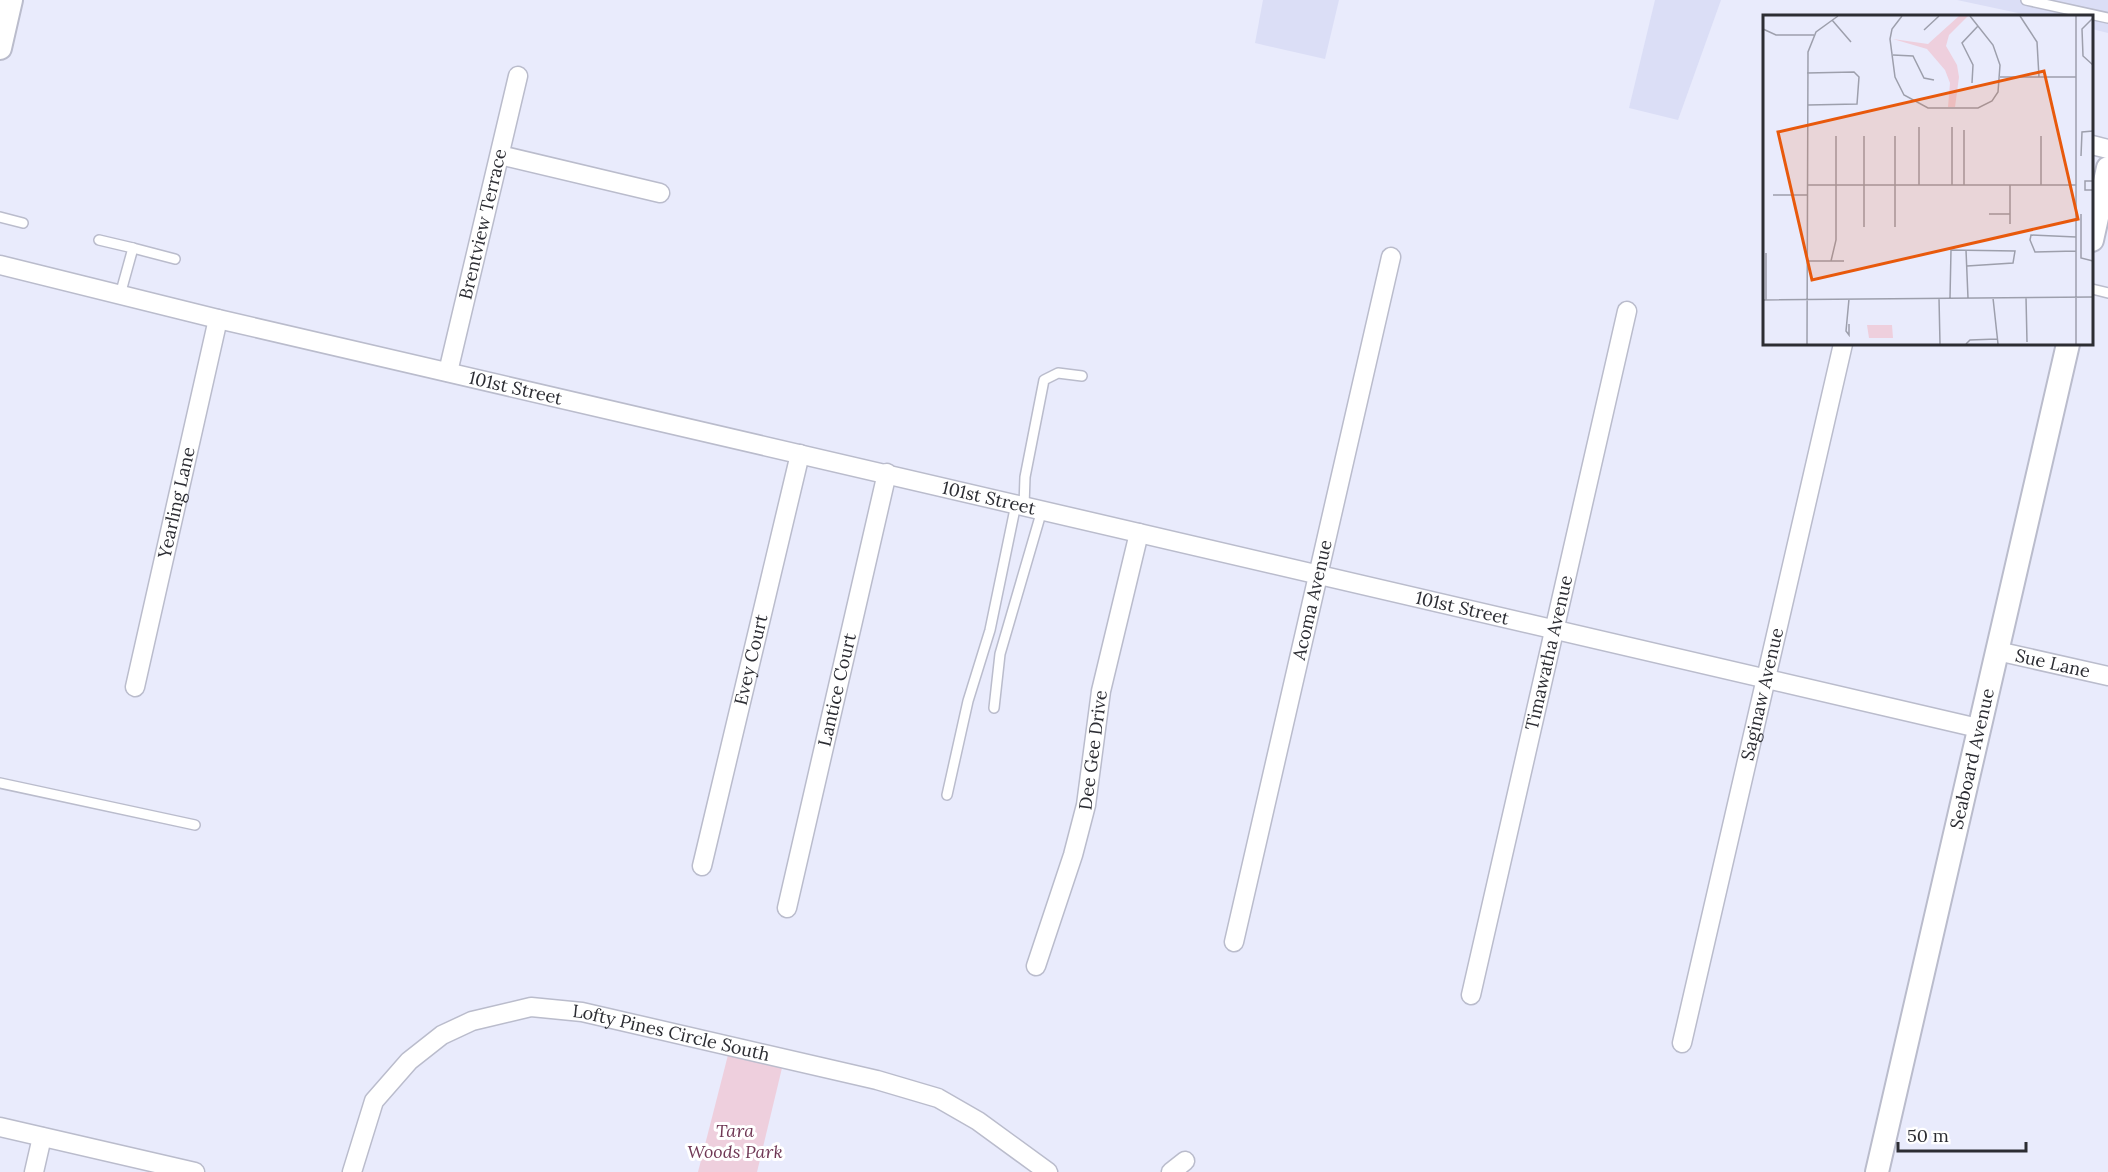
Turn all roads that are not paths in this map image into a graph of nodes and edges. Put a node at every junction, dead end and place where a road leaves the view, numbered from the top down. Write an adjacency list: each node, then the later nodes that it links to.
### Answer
1 (11, 0): 4 (street)
2 (2026, 0): 3 (lane)
3 (2108, 18)
4 (1, 40)
5 (518, 76): 8 (street, Brentview Terrace)
6 (2093, 145): 7 (street)
7 (2108, 149)
8 (500, 155): 10 (street); 26 (street, Brentview Terrace)
9 (2108, 168): 13 (street)
10 (660, 193)
11 (0, 218): 12 (lane)
12 (23, 223)
13 (2093, 232)
14 (99, 240): 15 (lane)
15 (133, 248): 17 (lane); 21 (lane)
16 (1391, 257): 33 (street, Acoma Avenue)
17 (175, 259)
18 (0, 265): 21 (street, 101st Street)
19 (2093, 289): 20 (lane)
20 (2108, 292)
21 (120, 295): 23 (street, 101st Street)
22 (1627, 311): 34 (street, Timawatha Avenue)
23 (218, 319): 26 (street, 101st Street); 38 (street, Yearling Lane)
24 (1843, 345): 37 (street, Saginaw Avenue)
25 (2067, 345): 35 (street, Seaboard Avenue)
26 (448, 372): 28 (street, 101st Street)
27 (1082, 376): 30 (lane)
28 (800, 454): 29 (street, 101st Street); 44 (street, Evey Court)
29 (887, 473): 30 (street, 101st Street); 45 (street, Lantice Court)
30 (1020, 505): 31 (street, 101st Street); 42 (lane)
31 (1042, 510): 32 (street, 101st Street); 39 (lane)
32 (1139, 533): 33 (street, 101st Street); 47 (street, Dee Gee Drive)
33 (1319, 575): 34 (street, 101st Street); 46 (street, Acoma Avenue)
34 (1552, 630): 37 (street, 101st Street); 48 (street, Timawatha Avenue)
35 (1997, 651): 36 (street, Sue Lane); 40 (street, Seaboard Avenue)
36 (2108, 676)
37 (1766, 680): 40 (street, 101st Street); 49 (street, Saginaw Avenue)
38 (135, 687)
39 (994, 708)
40 (1978, 728): 56 (street, Seaboard Avenue)
41 (0, 783): 43 (lane)
42 (946, 795)
43 (195, 825)
44 (702, 866)
45 (787, 908)
46 (1234, 942)
47 (1036, 966)
48 (1471, 995)
49 (1682, 1043)
50 (0, 1127): 51 (street)
51 (42, 1137): 52 (street); 53 (street)
52 (34, 1172)
53 (195, 1172)
54 (352, 1172): 55 (street, Lofty Pines Circle South)
55 (1048, 1172)
56 (1877, 1172)

